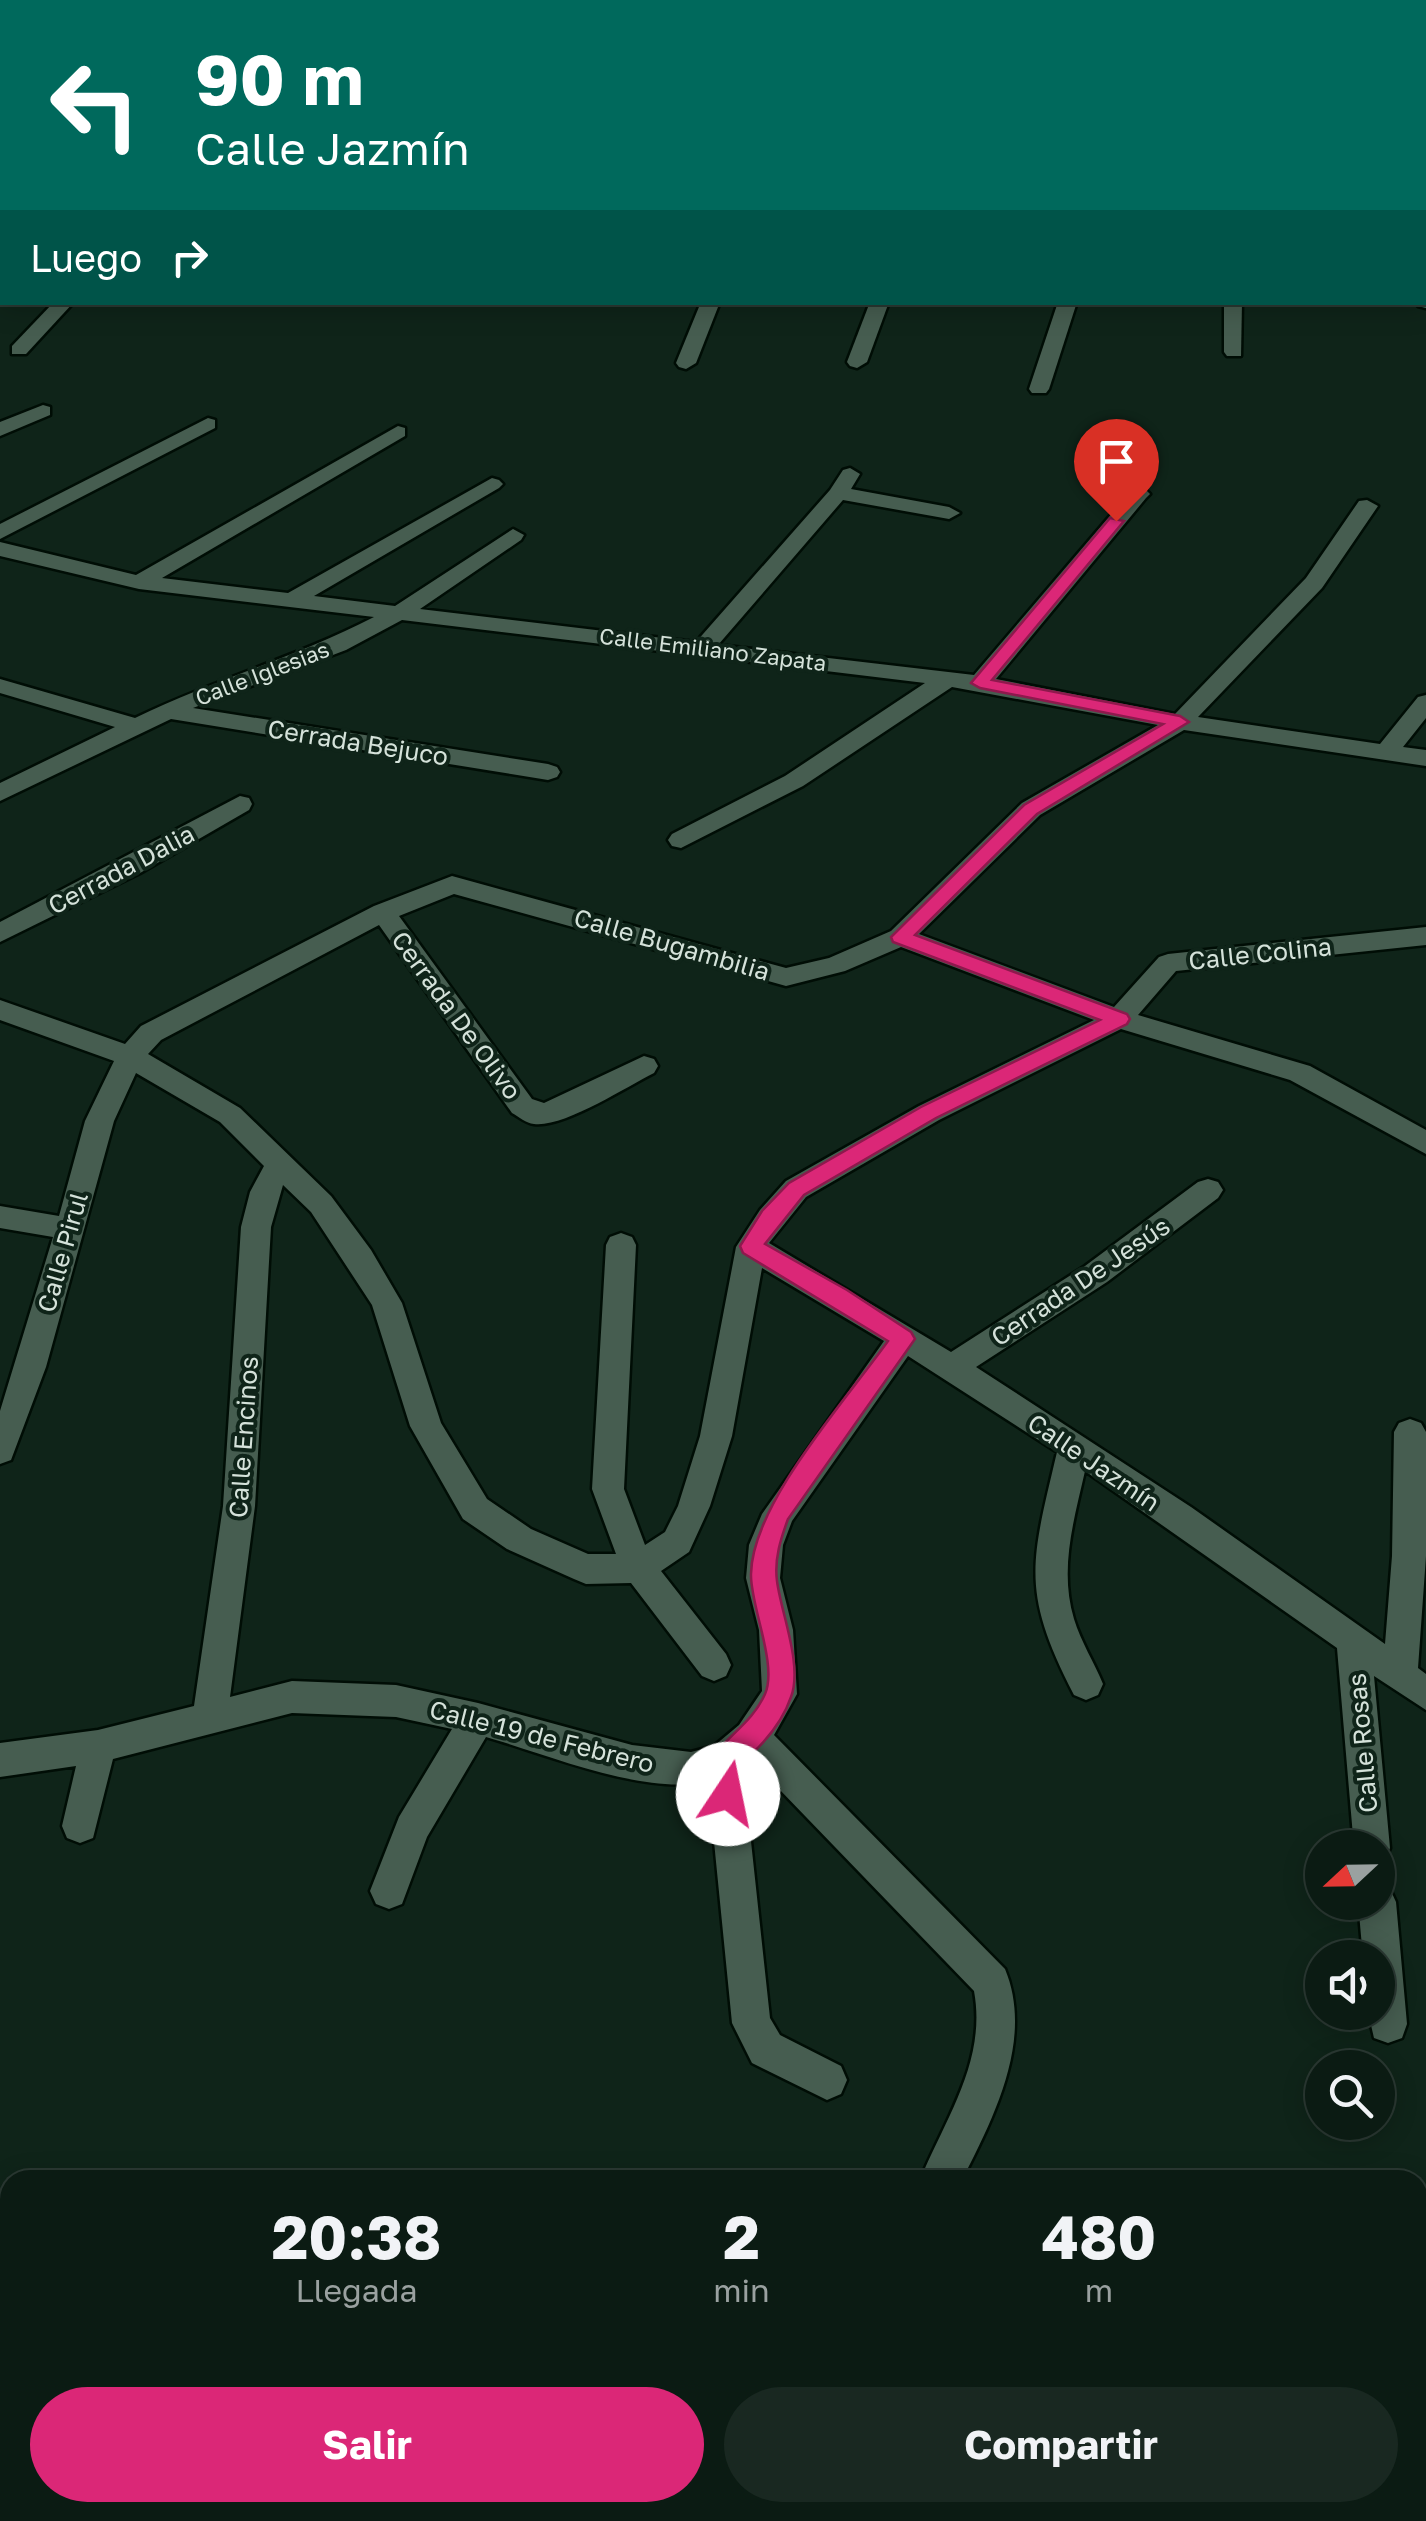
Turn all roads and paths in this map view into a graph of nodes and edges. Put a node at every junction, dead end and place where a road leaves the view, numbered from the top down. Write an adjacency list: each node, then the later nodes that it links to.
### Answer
1 (62, 305): 6 (street)
2 (710, 305): 9 (street)
3 (879, 305): 8 (street)
4 (1067, 305): 10 (street)
5 (1234, 305): 7 (street)
6 (20, 350)
7 (1234, 352)
8 (857, 362)
9 (686, 363)
10 (1039, 389)
11 (43, 411): 13 (street)
12 (208, 424): 19 (street)
13 (0, 430)
14 (398, 432): 22 (street)
15 (492, 484): 23 (street)
16 (1138, 494): 27 (street)
17 (1367, 506): 31 (street, Calle Bugambilia)
18 (949, 513): 25 (street)
19 (0, 533)
20 (513, 536): 24 (street, Calle Iglesias)
21 (0, 549): 22 (street, Calle Emiliano Zapata)
22 (140, 582): 23 (street, Calle Emiliano Zapata)
23 (290, 601): 24 (street, Calle Emiliano Zapata)
24 (400, 612): 25 (street, Calle Emiliano Zapata); 30 (street, Calle Iglesias)
25 (704, 647): 26 (street, Calle Emiliano Zapata)
26 (948, 679): 27 (street, Calle Emiliano Zapata); 38 (street)
27 (980, 683): 31 (street, Calle Emiliano Zapata)
28 (0, 686): 32 (street)
29 (1426, 702): 33 (street)
30 (168, 712): 32 (street, Calle Iglesias); 35 (street, Cerrada Bejuco)
31 (1180, 722): 33 (street, Calle Emiliano Zapata); 42 (street, Calle Bugambilia)
32 (136, 726): 36 (street, Calle Iglesias)
33 (1388, 750): 34 (street, Calle Emiliano Zapata)
34 (1426, 758)
35 (548, 772)
36 (0, 792)
37 (240, 804): 40 (street, Cerrada Dalia)
38 (681, 840)
39 (383, 912): 42 (street, Calle Bugambilia); 45 (street, Calle Bugambilia); 46 (street, Cerrada De Olivo)
40 (0, 933)
41 (1426, 936): 44 (street, Calle Colina)
42 (900, 937): 44 (street)
43 (0, 1010): 45 (street)
44 (1120, 1019): 47 (street); 53 (street)
45 (128, 1056): 48 (street); 51 (street, Calle Pirul)
46 (644, 1066)
47 (1426, 1143)
48 (282, 1162): 59 (street); 64 (street, Calle Encinos)
49 (1208, 1190): 55 (street, Cerrada De Jesús)
50 (0, 1217): 51 (street)
51 (70, 1229): 58 (street, Calle Pirul)
52 (621, 1245): 59 (street)
53 (751, 1246): 54 (street, Calle Jazmín); 59 (street)
54 (903, 1339): 55 (street, Calle Jazmín); 67 (street)
55 (950, 1368): 57 (street, Calle Jazmín)
56 (1410, 1432): 63 (street)
57 (1074, 1448): 60 (street, Calle Jazmín); 62 (street)
58 (0, 1451)
59 (640, 1568): 61 (street)
60 (1353, 1639): 63 (street, Calle Jazmín); 70 (street, Calle Rosas)
61 (714, 1665)
62 (1086, 1684)
63 (1413, 1684)
64 (210, 1715): 65 (street, Calle 19 de Febrero); 66 (street, Calle 19 de Febrero)
65 (478, 1718): 67 (street, Calle 19 de Febrero); 71 (street)
66 (98, 1746): 68 (street, Calle 19 de Febrero); 69 (street)
67 (738, 1749): 72 (street); 73 (street)
68 (0, 1760)
69 (80, 1826)
70 (1370, 1830)
71 (389, 1891)
72 (827, 2080)
73 (945, 2170)

